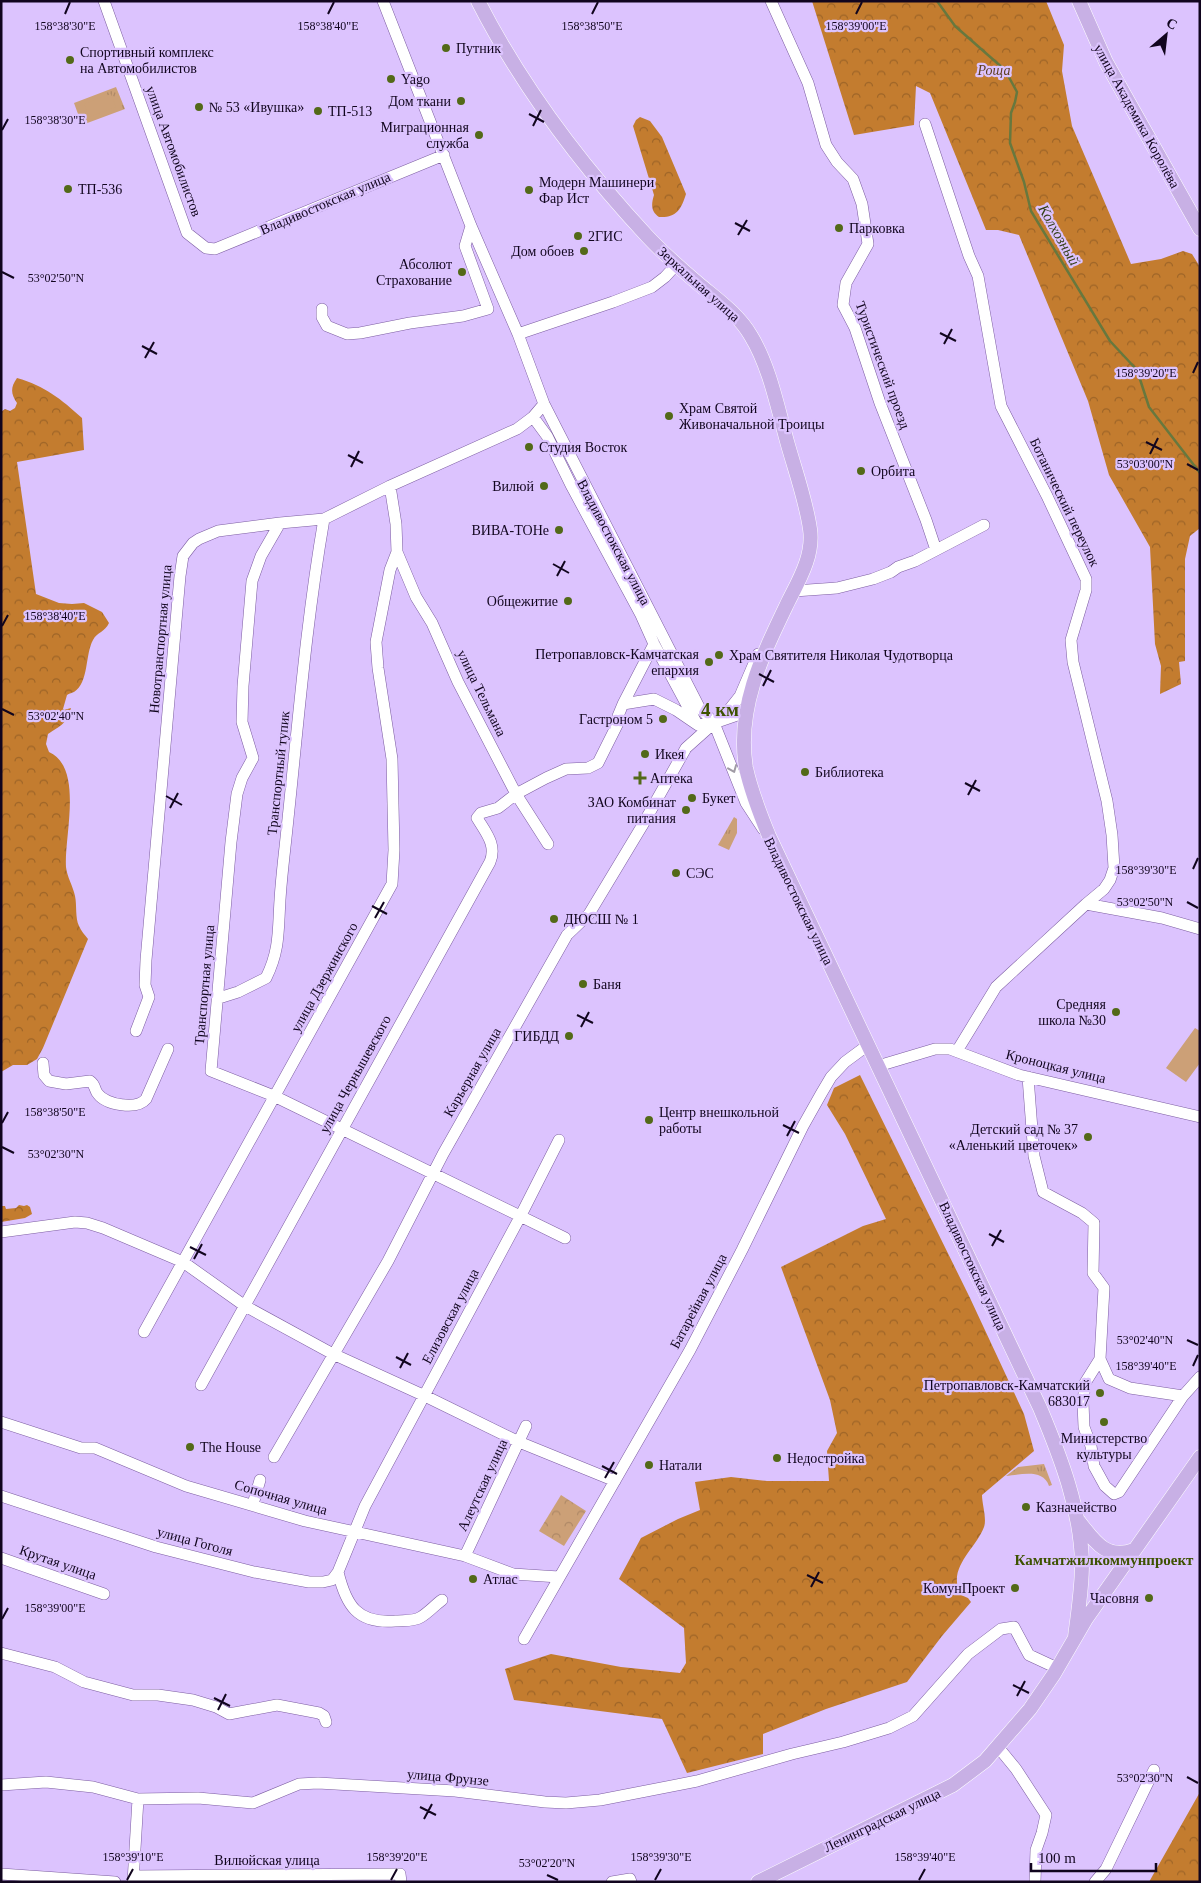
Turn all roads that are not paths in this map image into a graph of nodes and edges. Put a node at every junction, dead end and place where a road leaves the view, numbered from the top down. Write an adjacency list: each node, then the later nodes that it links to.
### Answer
1 (104, 1): 10 (street, улица Автомобилистов)
2 (383, 1): 7 (street, Владивостокская улица)
3 (478, 1): 11 (main road, Зеркальная улица)
4 (771, 1): 20 (street, Туристический проезд)
5 (1079, 1): 9 (main road, улица Академика Королёва)
6 (925, 124): 32 (street, Ботанический переулок)
7 (444, 155): 8 (street, Владивостокская улица); 10 (street, Владивостокская улица)
8 (471, 226): 12 (street); 13 (street, Владивостокская улица)
9 (1200, 229)
10 (206, 248)
11 (676, 265): 13 (street); 22 (main road, Зеркальная улица)
12 (322, 310)
13 (518, 334): 14 (street, Владивостокская улица)
14 (544, 404): 15 (street, Новотранспортная улица); 27 (street, Владивостокская улица)
15 (533, 417): 16 (street, Новотранспортная улица); 24 (street)
16 (390, 486): 17 (street, Новотранспортная улица); 21 (street, улица Дзержинского)
17 (324, 519): 18 (street, Новотранспортная улица); 34 (street, Транспортный тупик)
18 (280, 523): 34 (street, Транспортная улица); 35 (street, Новотранспортная улица)
19 (984, 525): 20 (street)
20 (936, 550): 22 (street)
21 (396, 552): 29 (street, улица Тельмана); 42 (street, улица Дзержинского)
22 (794, 591): 23 (main road, Зеркальная улица)
23 (773, 635): 26 (main road, Зеркальная улица); 27 (street, Карьерная улица)
24 (654, 644): 25 (street); 28 (street)
25 (623, 704): 28 (street); 29 (street)
26 (746, 712): 27 (street, Карьерная улица); 30 (main road, Зеркальная улица)
27 (717, 722): 28 (street); 30 (street, Владивостокская улица, one-way to 30); 46 (street, Карьерная улица)
28 (698, 726)
29 (516, 794): 31 (street, улица Тельмана); 44 (street, улица Чернышевского)
30 (769, 836): 36 (main road, Владивостокская улица)
31 (548, 844)
32 (1086, 904): 33 (street); 38 (street, Ботанический переулок)
33 (1200, 929)
34 (219, 998): 42 (street, Транспортная улица)
35 (136, 1031)
36 (868, 1046): 40 (main road, Владивостокская улица); 65 (street, Батарейная улица)
37 (168, 1049): 39 (street)
38 (957, 1051): 40 (street, Кроноцкая улица); 41 (street, Кроноцкая улица)
39 (43, 1063)
40 (878, 1066): 68 (main road, Владивостокская улица)
41 (1028, 1077): 43 (street, Кроноцкая улица); 54 (street)
42 (274, 1096): 44 (street, Транспортная улица); 50 (street, улица Дзержинского)
43 (1200, 1117)
44 (342, 1129): 46 (street, Транспортная улица); 51 (street, улица Чернышевского)
45 (559, 1140): 47 (street, Елизовская улица)
46 (432, 1174): 47 (street, Транспортная улица); 53 (street, Карьерная улица)
47 (520, 1217): 49 (street, Транспортная улица); 57 (street, Елизовская улица)
48 (1, 1232): 50 (street)
49 (565, 1238)
50 (183, 1262): 51 (street); 52 (street, улица Дзержинского)
51 (245, 1306): 53 (street); 56 (street, улица Чернышевского)
52 (144, 1332)
53 (333, 1354): 57 (street); 63 (street, Карьерная улица)
54 (1100, 1359): 58 (street); 58 (street)
55 (1200, 1377): 58 (street)
56 (201, 1386)
57 (424, 1396): 61 (street); 69 (street, Елизовская улица)
58 (1183, 1396)
59 (1, 1422): 67 (street, Сопочная улица)
60 (526, 1426): 61 (street, Алеутская улица)
61 (519, 1442): 65 (street); 71 (street, Алеутская улица)
62 (1200, 1457): 70 (main road, Ленинградская улица)
63 (274, 1458)
64 (260, 1480): 67 (street)
65 (615, 1481): 74 (street, Батарейная улица)
66 (1, 1496): 73 (street, улица Гоголя)
67 (253, 1504): 69 (street, Сопочная улица)
68 (1076, 1519): 70 (main road); 75 (main road, Владивостокская улица)
69 (356, 1531): 71 (street, Сопочная улица); 73 (street)
70 (1134, 1550): 76 (main road, Ленинградская улица)
71 (465, 1556): 74 (street, Сопочная улица)
72 (1, 1558): 77 (street, Крутая улица)
73 (338, 1572): 78 (street)
74 (558, 1577): 80 (street, Батарейная улица)
75 (1081, 1578): 76 (main road); 79 (main road, Владивостокская улица)
76 (1105, 1591): 79 (main road, Ленинградская улица)
77 (104, 1594)
78 (442, 1600)
79 (1075, 1637): 82 (main road, Ленинградская улица)
80 (524, 1639)
81 (1, 1653): 83 (street)
82 (1057, 1668): 84 (main road, Ленинградская улица); 87 (street, улица Фрунзе)
83 (326, 1722)
84 (998, 1747): 94 (main road, Ленинградская улица); 95 (street)
85 (1154, 1770): 96 (street)
86 (1, 1784): 87 (street, улица Фрунзе)
87 (138, 1799): 90 (street)
88 (1, 1874): 91 (street)
89 (400, 1878): 90 (street, Вилюйская улица)
90 (133, 1879)
91 (115, 1882)
92 (612, 1882): 93 (street)
93 (632, 1882)
94 (758, 1882)
95 (1035, 1882)
96 (1095, 1882)

